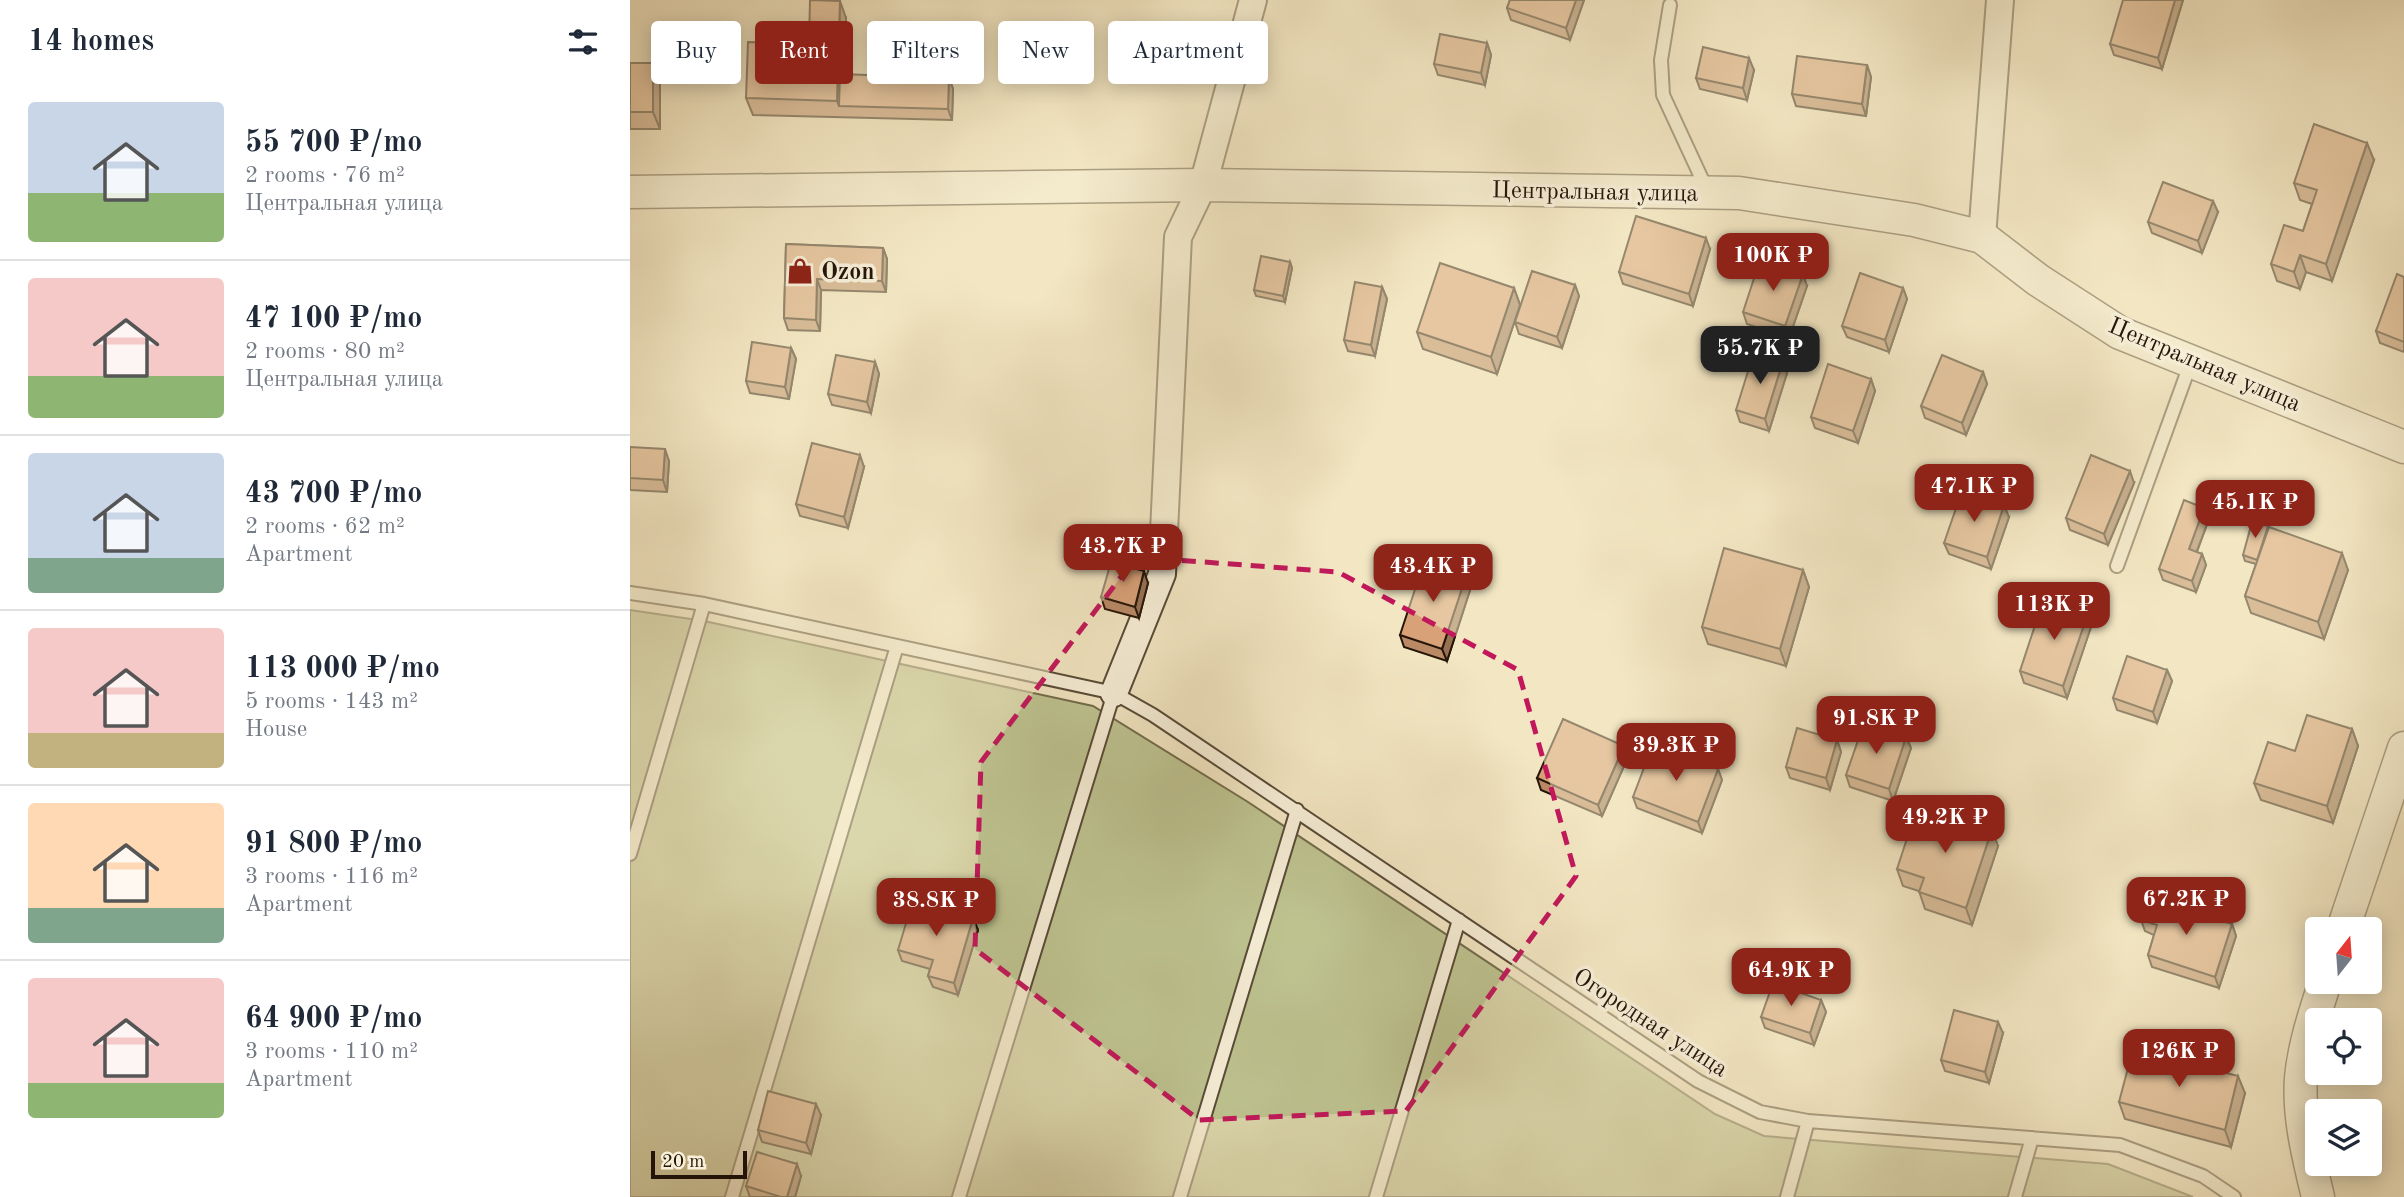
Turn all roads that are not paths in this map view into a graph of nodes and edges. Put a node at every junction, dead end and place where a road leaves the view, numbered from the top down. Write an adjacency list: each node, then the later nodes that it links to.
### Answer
1 (1253, 0): 4 (street)
2 (2000, 0): 7 (street)
3 (1670, 5): 6 (lane)
4 (1203, 185): 5 (street, Центральная улица); 6 (street, Центральная улица); 14 (street)
5 (630, 192)
6 (1708, 192): 7 (street, Центральная улица)
7 (1982, 237): 8 (street, Центральная улица)
8 (2191, 362): 9 (street, Центральная улица); 10 (lane)
9 (2404, 447)
10 (2117, 566)
11 (630, 593): 12 (lane, Огородная улица)
12 (704, 604): 13 (lane, Огородная улица); 17 (lane)
13 (897, 646): 14 (lane, Огородная улица); 23 (lane)
14 (1114, 693): 16 (lane, Огородная улица); 24 (lane)
15 (2404, 748): 18 (street)
16 (1297, 810): 19 (lane, Огородная улица); 25 (lane)
17 (630, 854)
18 (2347, 917)
19 (1458, 920): 21 (lane, Огородная улица); 26 (lane)
20 (2321, 994): 30 (street)
21 (1808, 1121): 22 (lane, Огородная улица); 27 (lane)
22 (2032, 1138): 28 (lane); 29 (lane, Огородная улица)
23 (732, 1197)
24 (959, 1197)
25 (1180, 1197)
26 (1376, 1197)
27 (1787, 1197)
28 (2015, 1197)
29 (2234, 1197)
30 (2318, 1197)

